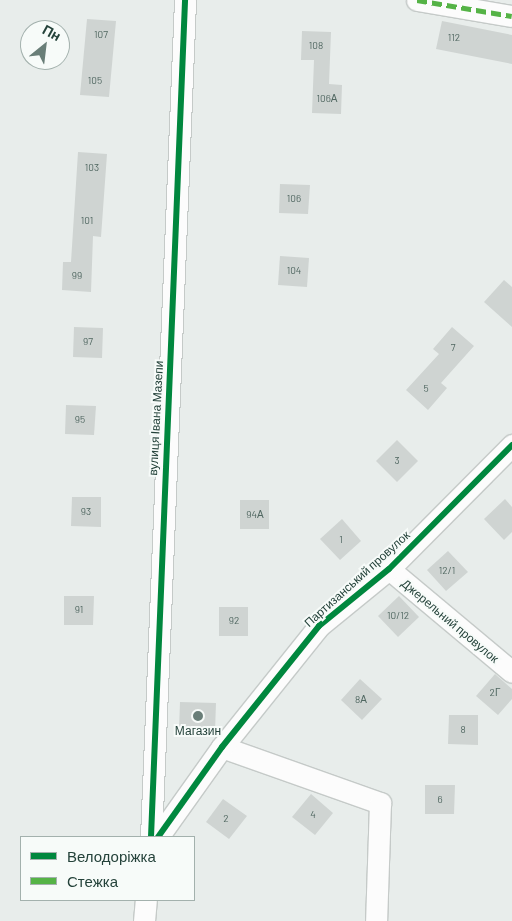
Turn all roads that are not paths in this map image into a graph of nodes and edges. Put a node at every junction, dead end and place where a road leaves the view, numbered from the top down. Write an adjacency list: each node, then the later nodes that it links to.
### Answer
1 (185, 0): 8 (street, вулиця Івана Мазепи)
2 (417, 0): 3 (street)
3 (512, 16)
4 (512, 445): 5 (street, Партизанський провулок)
5 (389, 569): 6 (street, Джерельний провулок); 7 (street, Партизанський провулок)
6 (512, 672)
7 (222, 747): 9 (street, Партизанський провулок); 12 (street)
8 (151, 836)
9 (159, 836)
10 (146, 901): 11 (street)
11 (144, 921)
12 (376, 921)

